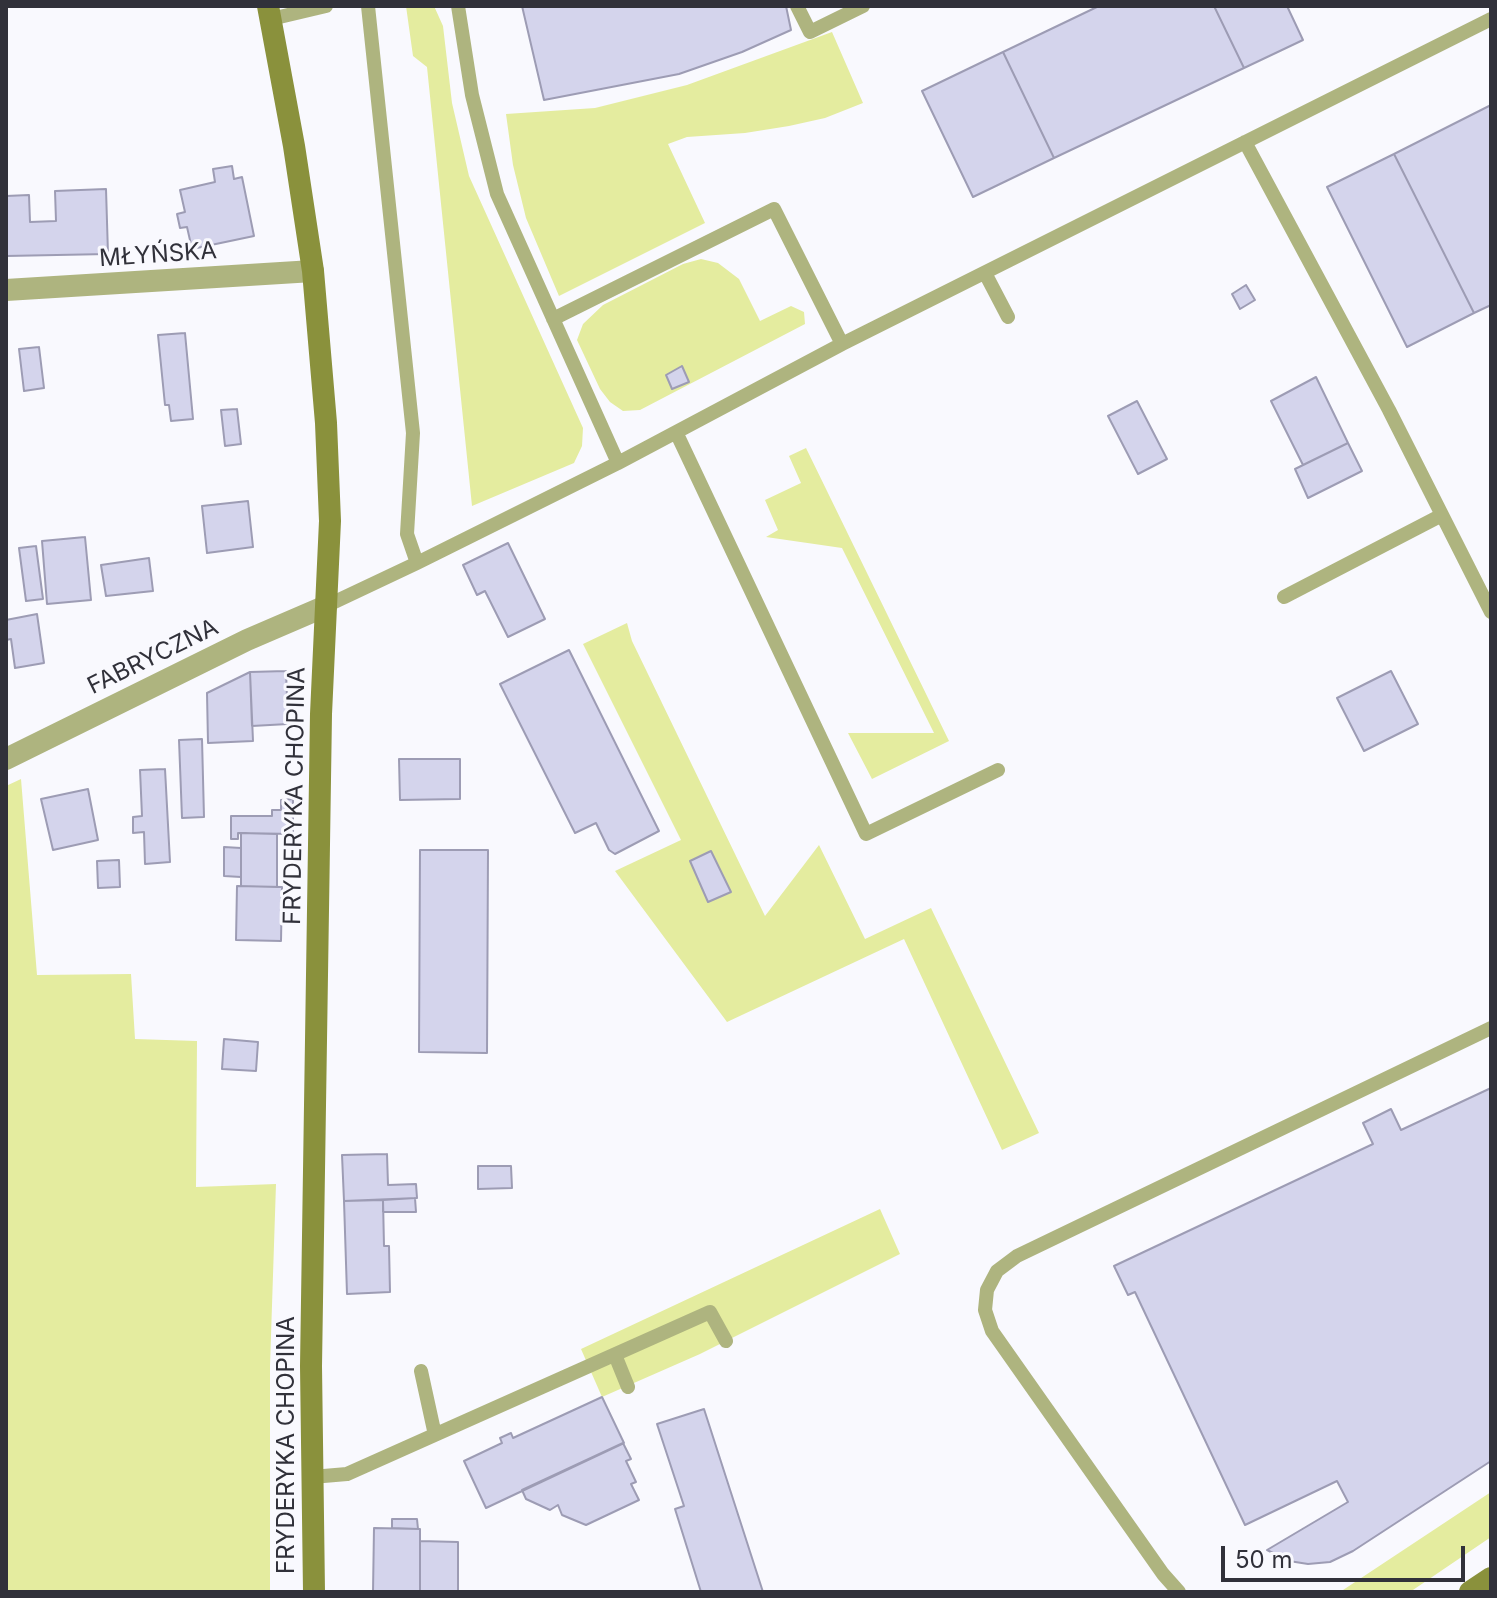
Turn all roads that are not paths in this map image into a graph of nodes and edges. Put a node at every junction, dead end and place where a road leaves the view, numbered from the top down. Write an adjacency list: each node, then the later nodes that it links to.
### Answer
1 (326, 6): 6 (lane)
2 (368, 6): 18 (lane)
3 (458, 6): 13 (lane)
4 (797, 6): 5 (lane)
5 (863, 6)
6 (269, 12): 9 (main road, FRYDERYKA CHOPINA)
7 (1491, 19): 8 (lane)
8 (1245, 142): 10 (lane); 17 (lane)
9 (313, 271): 11 (street, MŁYŃSKA); 20 (main road, FRYDERYKA CHOPINA)
10 (985, 273): 12 (lane); 14 (lane)
11 (6, 290)
12 (1008, 317)
13 (553, 319): 14 (lane); 16 (lane)
14 (842, 344): 15 (lane)
15 (676, 432): 16 (lane); 23 (lane)
16 (618, 463): 18 (lane)
17 (1442, 515): 19 (lane); 21 (lane)
18 (417, 563): 20 (lane)
19 (1284, 597)
20 (326, 606): 22 (street, FABRYCZNA); 30 (main road, FRYDERYKA CHOPINA)
21 (1491, 612)
22 (6, 759)
23 (998, 770)
24 (1491, 1028): 33 (lane)
25 (726, 1341): 26 (lane)
26 (615, 1355): 28 (lane); 29 (lane)
27 (421, 1371): 29 (lane)
28 (628, 1387)
29 (435, 1435): 30 (lane)
30 (312, 1477): 32 (main road, FRYDERYKA CHOPINA)
31 (1491, 1578): 34 (main road)
32 (314, 1592)
33 (1179, 1592)
34 (1470, 1592)

